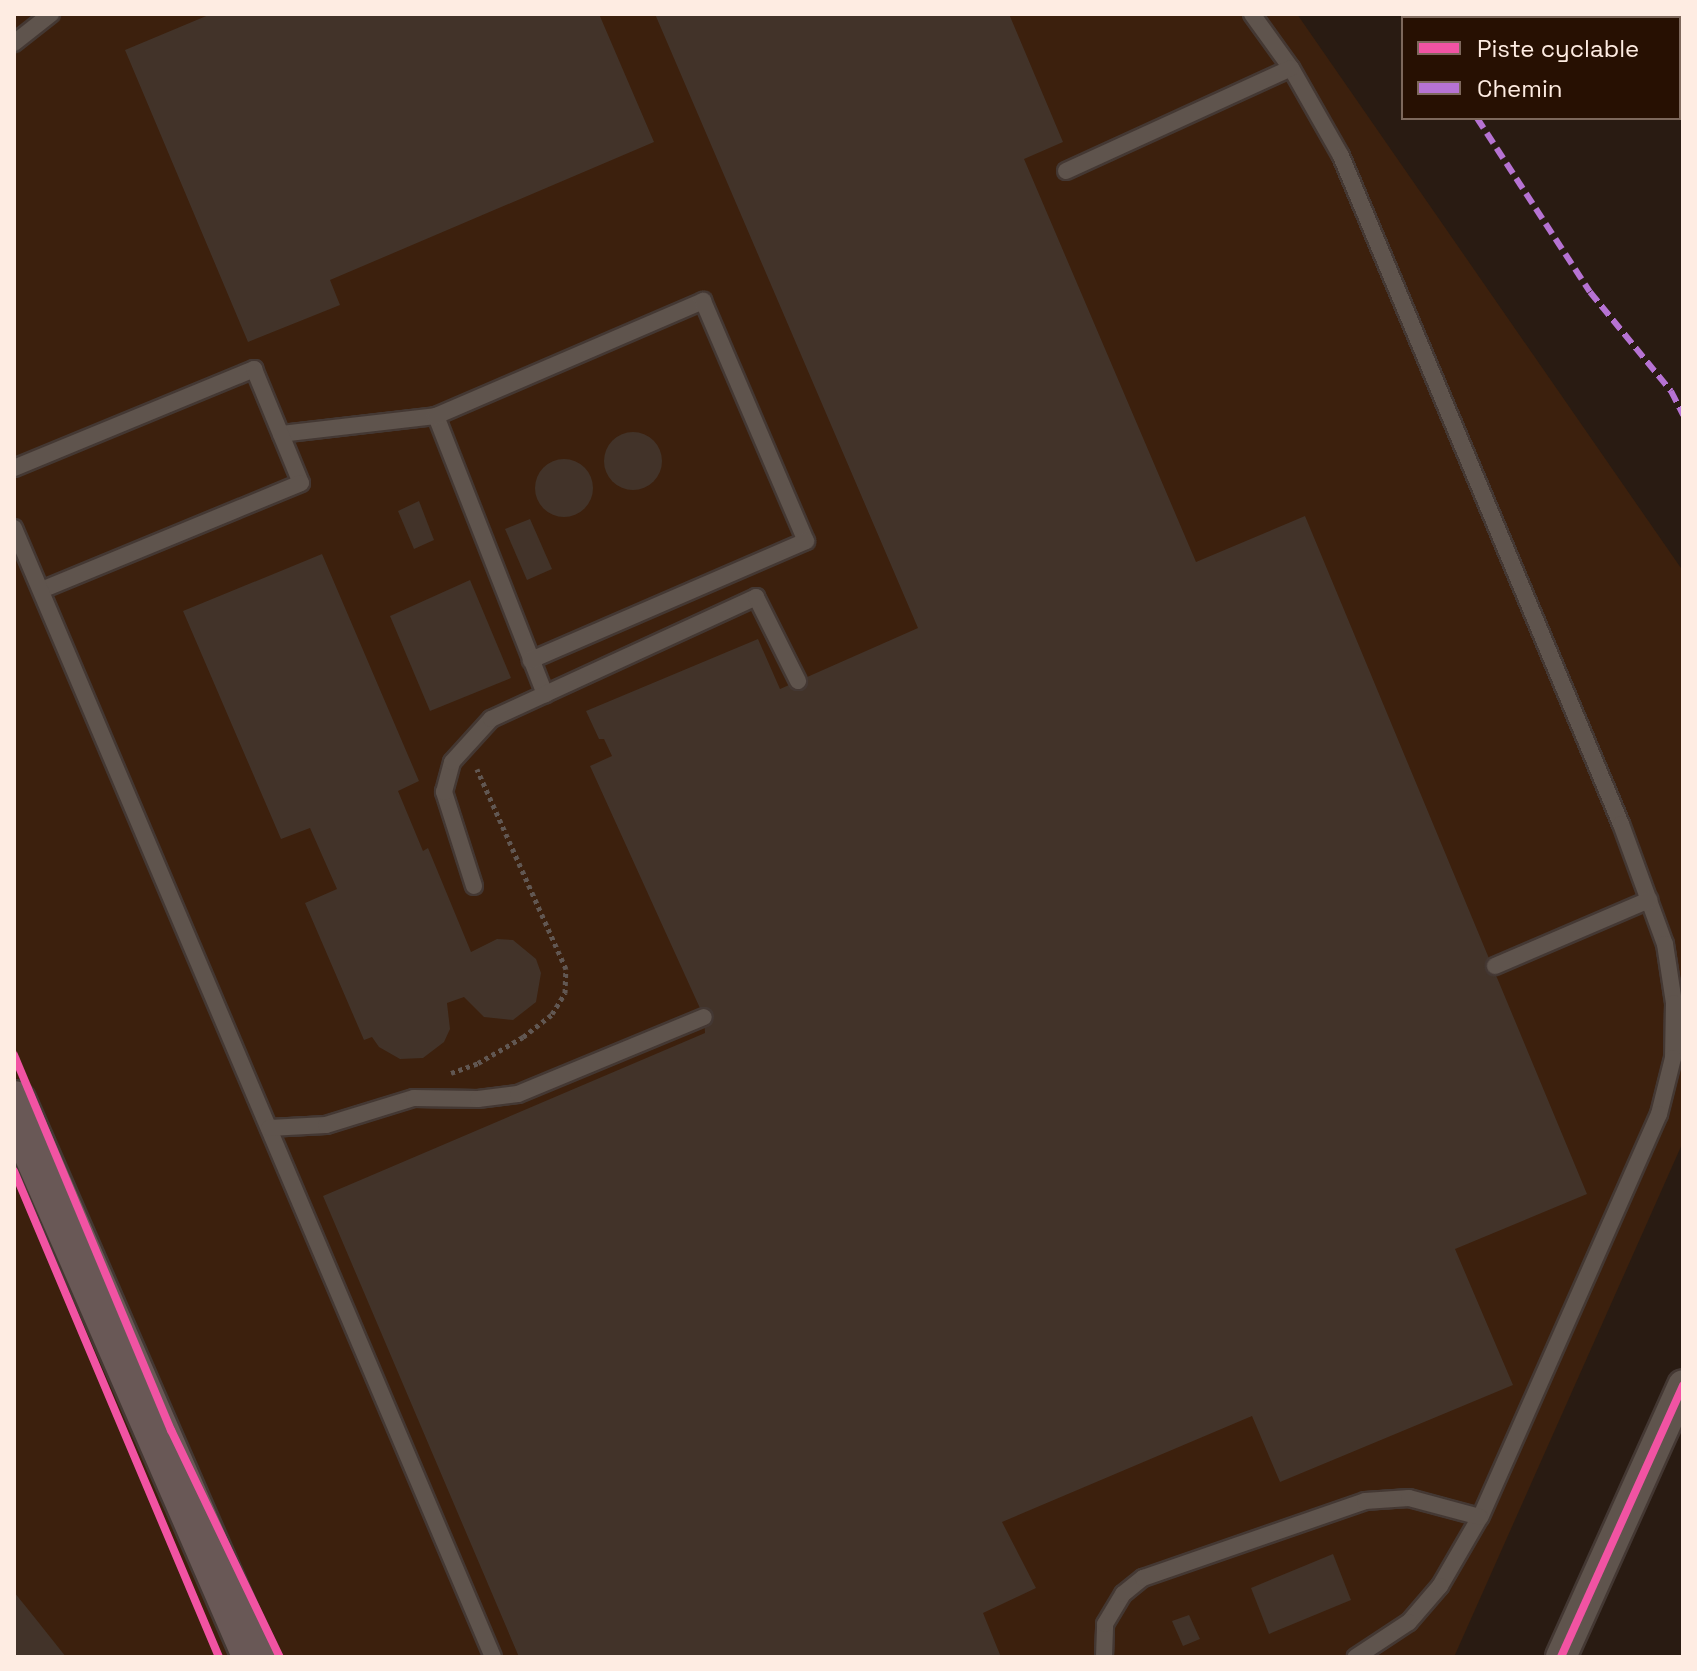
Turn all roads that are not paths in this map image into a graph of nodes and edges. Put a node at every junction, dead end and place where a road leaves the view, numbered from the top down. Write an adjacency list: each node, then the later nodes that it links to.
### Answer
1 (51, 14): 3 (lane)
2 (1252, 14): 4 (lane)
3 (14, 43)
4 (1291, 68): 5 (lane); 15 (lane)
5 (1066, 171)
6 (436, 416): 7 (lane); 11 (lane); 11 (lane)
7 (281, 434): 8 (lane); 10 (lane)
8 (14, 468)
9 (14, 528): 10 (lane)
10 (41, 590): 19 (lane)
11 (531, 660): 13 (lane)
12 (798, 681): 13 (lane)
13 (545, 694): 14 (lane)
14 (474, 886)
15 (1649, 900): 16 (lane); 21 (lane)
16 (1495, 966)
17 (704, 1017): 19 (lane)
18 (14, 1103): 22 (main road)
19 (269, 1128): 23 (lane)
20 (1683, 1385): 26 (street)
21 (1480, 1517): 24 (lane); 25 (lane)
22 (255, 1657)
23 (493, 1657)
24 (1104, 1657)
25 (1356, 1657)
26 (1561, 1657)

